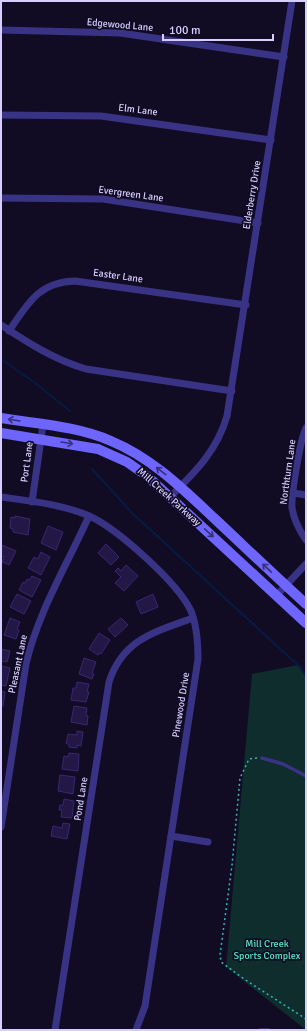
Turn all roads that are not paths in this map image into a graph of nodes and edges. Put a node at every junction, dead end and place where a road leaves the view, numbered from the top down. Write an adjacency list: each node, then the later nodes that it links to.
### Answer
1 (292, 1): 3 (street, Elderberry Drive)
2 (1, 30): 3 (street, Edgewood Lane)
3 (284, 57): 5 (street, Elderberry Drive)
4 (1, 115): 5 (street, Elm Lane)
5 (271, 140): 7 (street, Elderberry Drive)
6 (1, 198): 7 (street, Evergreen Lane)
7 (258, 223): 8 (street, Elderberry Drive)
8 (246, 305): 10 (street, Easter Lane); 11 (street, Elderberry Drive)
9 (1, 325): 10 (street)
10 (9, 331): 11 (street)
11 (232, 391): 17 (street, Elderberry Drive)
12 (1, 418): 13 (main road, Mill Creek Parkway, one-way to 12)
13 (43, 425): 16 (street, Port Lane); 17 (main road, Mill Creek Parkway, one-way to 13)
14 (306, 428): 18 (street, Northturn Lane)
15 (1, 433): 16 (main road, Mill Creek Parkway)
16 (40, 439): 21 (main road, Mill Creek Parkway, one-way to 21); 22 (street, Port Lane)
17 (180, 487): 21 (street, Elderberry Drive); 26 (main road, Mill Creek Parkway, one-way to 17)
18 (293, 493): 19 (street); 24 (street, Northturn Lane)
19 (306, 495)
20 (1, 497): 22 (street, Pinewood Drive)
21 (170, 497): 27 (main road, Mill Creek Parkway, one-way to 27)
22 (32, 502): 23 (street, Pinewood Drive)
23 (89, 516): 29 (street, Pinewood Drive); 33 (street, Pleasant Lane)
24 (306, 540)
25 (306, 564): 26 (street)
26 (286, 586): 27 (street); 28 (main road, Mill Creek Parkway)
27 (277, 595): 30 (main road, Mill Creek Parkway)
28 (306, 604)
29 (193, 618): 34 (street, Pinewood Drive); 36 (street, Pond Lane)
30 (306, 623)
31 (262, 758): 32 (lane)
32 (306, 776)
33 (1, 828)
34 (171, 836): 35 (street); 37 (street, Pinewood Drive)
35 (208, 842)
36 (55, 1030)
37 (136, 1030)
38 (260, 1030): 39 (lane)
39 (269, 1030)

